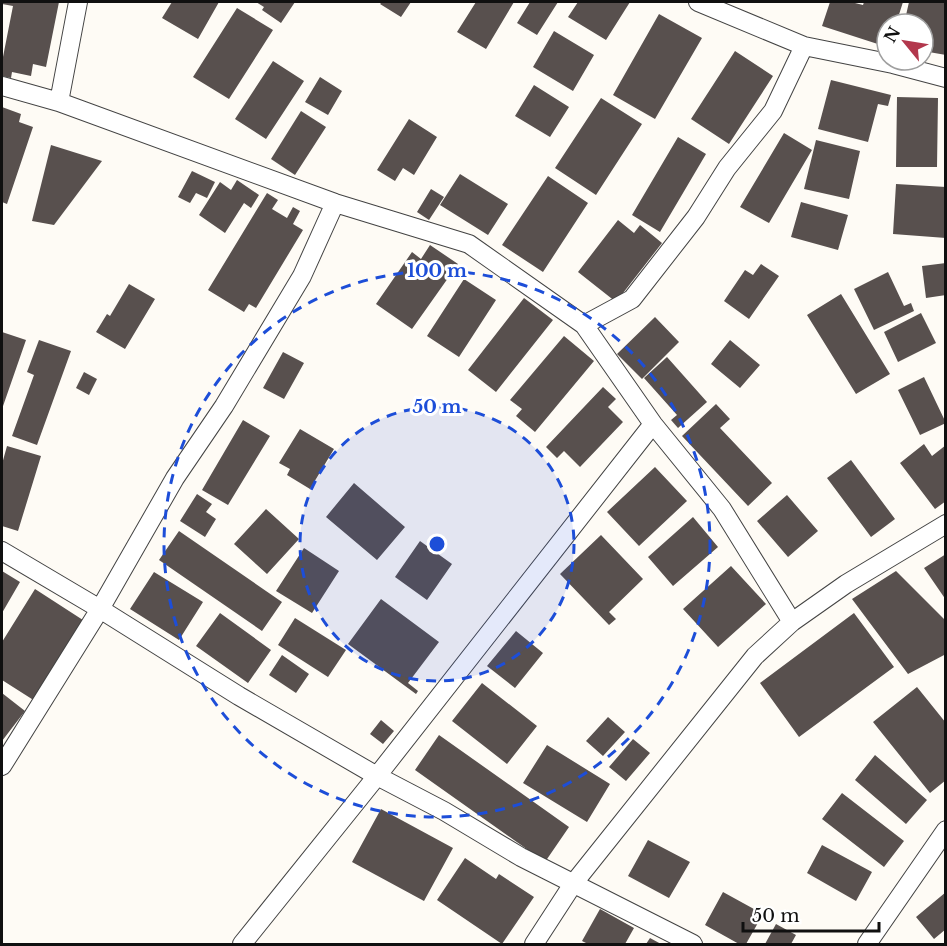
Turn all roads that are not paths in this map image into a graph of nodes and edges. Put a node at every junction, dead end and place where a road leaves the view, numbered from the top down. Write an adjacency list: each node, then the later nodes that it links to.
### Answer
1 (78, 2): 6 (street)
2 (703, 2): 3 (street)
3 (804, 46): 4 (street); 8 (street)
4 (945, 78)
5 (2, 86): 6 (street)
6 (59, 102): 7 (street)
7 (335, 203): 8 (street); 12 (street)
8 (584, 325): 9 (street)
9 (653, 423): 13 (street); 15 (street)
10 (945, 524): 13 (street)
11 (2, 551): 12 (street)
12 (100, 609): 14 (street); 15 (street)
13 (792, 622): 17 (street)
14 (2, 766)
15 (377, 776): 17 (street); 18 (street)
16 (945, 830): 21 (street)
17 (573, 884): 19 (street); 20 (street)
18 (242, 945)
19 (534, 945)
20 (693, 945)
21 (867, 945)

